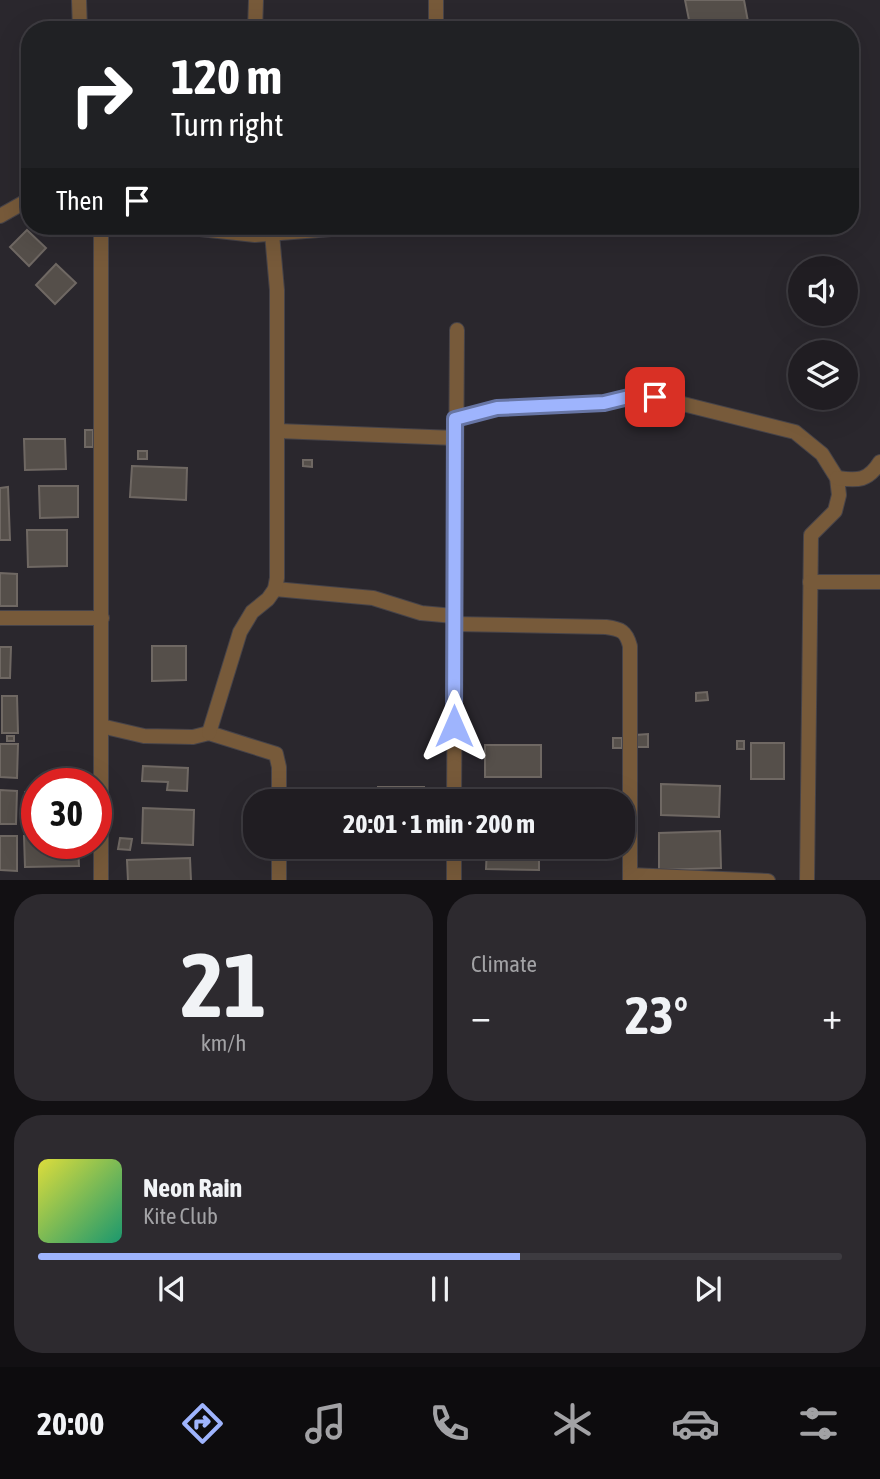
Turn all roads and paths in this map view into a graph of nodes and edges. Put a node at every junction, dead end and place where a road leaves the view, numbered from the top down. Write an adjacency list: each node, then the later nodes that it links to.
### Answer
1 (79, 0): 4 (street)
2 (256, 0): 5 (street)
3 (436, 0): 6 (street)
4 (80, 21)
5 (255, 21)
6 (436, 21)
7 (21, 204): 8 (street)
8 (0, 216)
9 (101, 235): 21 (street)
10 (272, 235): 13 (street)
11 (457, 330): 12 (street)
12 (455, 419): 14 (street); 16 (street)
13 (278, 431): 14 (street); 19 (street)
14 (455, 438): 22 (street)
15 (880, 462): 16 (street)
16 (837, 478): 17 (street)
17 (810, 582): 18 (street); 34 (street)
18 (880, 582)
19 (275, 589): 22 (street); 24 (street)
20 (0, 618): 21 (street)
21 (102, 618): 23 (street)
22 (454, 620): 26 (street); 29 (street)
23 (102, 726): 24 (street); 30 (street)
24 (209, 733): 25 (street)
25 (279, 789)
26 (454, 789)
27 (279, 859): 31 (street)
28 (454, 859): 32 (street)
29 (630, 878): 33 (street)
30 (101, 880)
31 (279, 880)
32 (454, 880)
33 (768, 880)
34 (807, 880)

